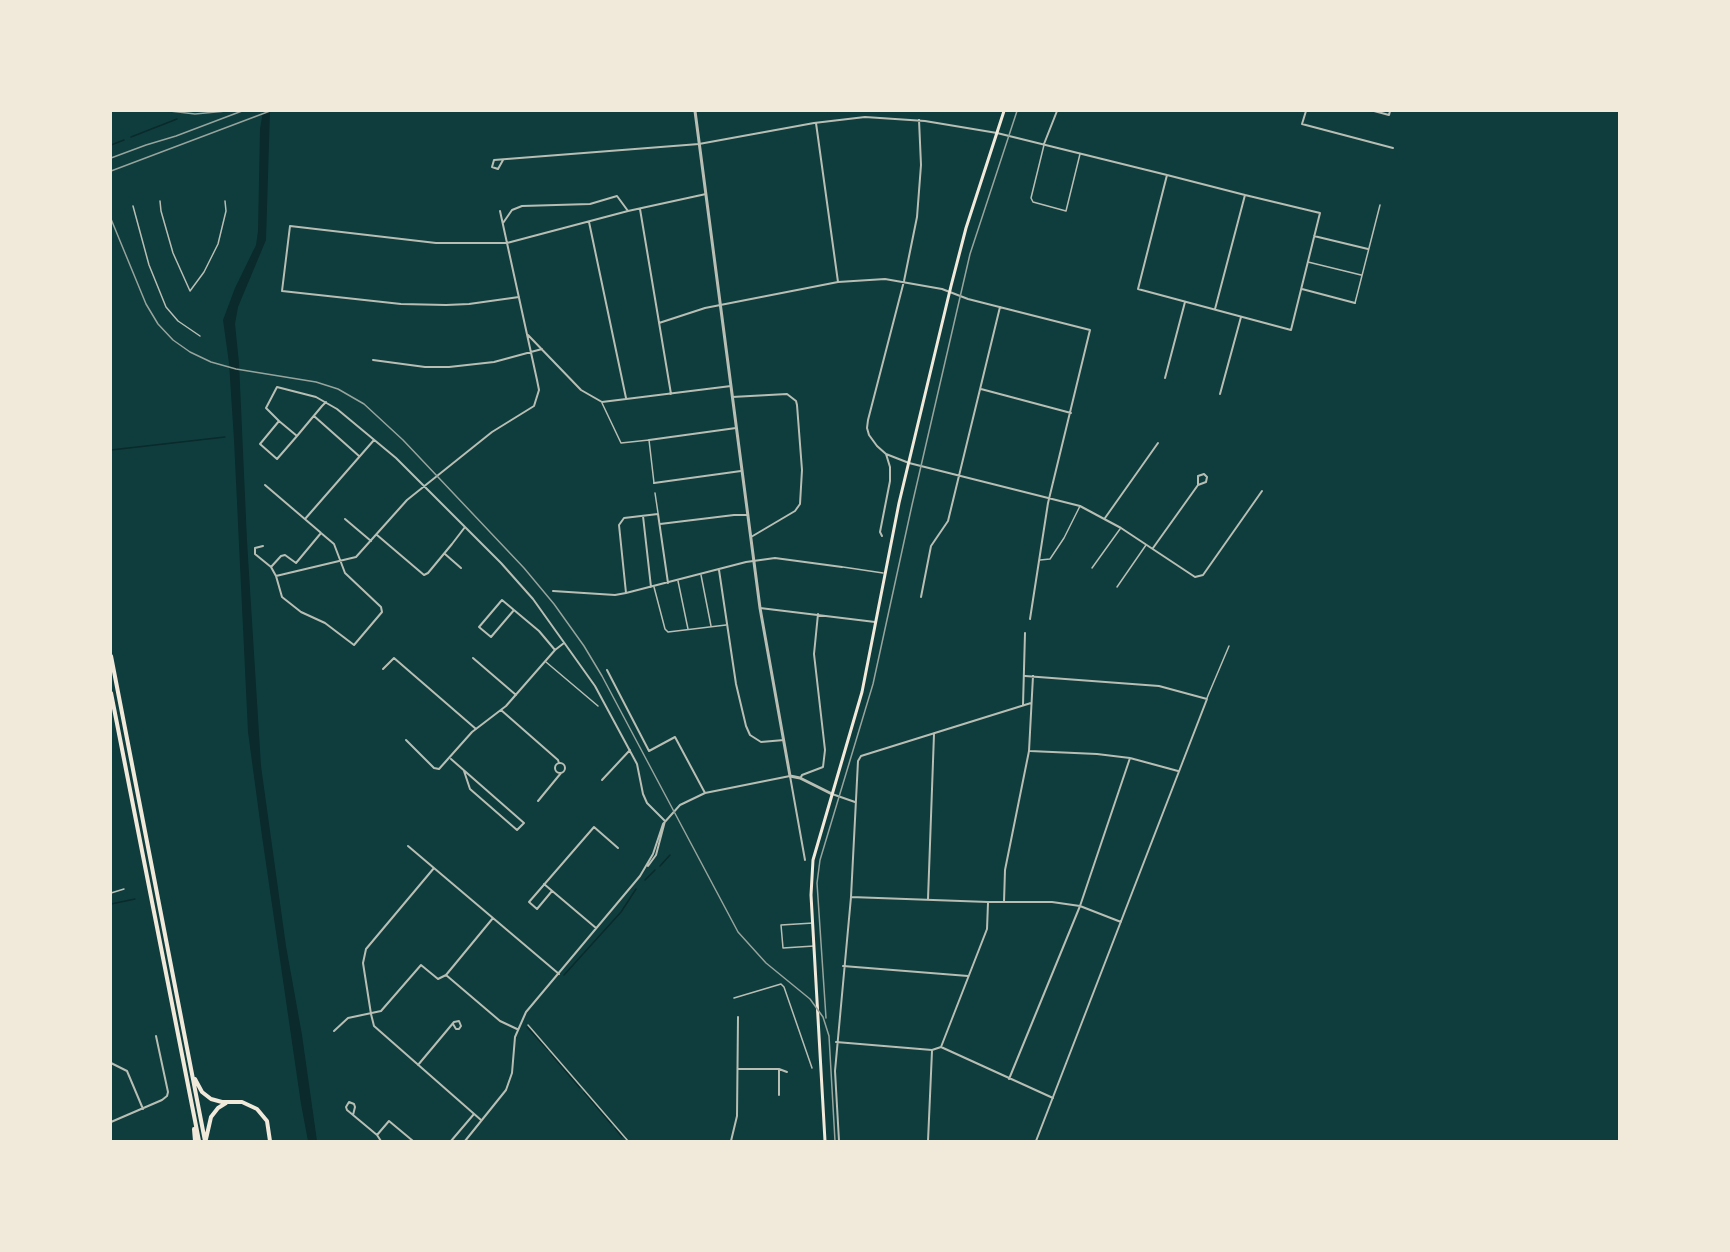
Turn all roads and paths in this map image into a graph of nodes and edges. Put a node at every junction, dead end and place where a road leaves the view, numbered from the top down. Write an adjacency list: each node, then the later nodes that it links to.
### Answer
1 (695, 111): 10 (street)
2 (1004, 111): 9 (main road)
3 (1057, 111): 11 (street)
4 (1306, 111): 12 (street)
5 (1374, 111): 6 (street)
6 (1390, 111)
7 (919, 120): 8 (street); 9 (street); 32 (street)
8 (816, 123): 10 (street); 33 (street)
9 (997, 133): 11 (street); 35 (main road)
10 (699, 144): 14 (street); 16 (street)
11 (1044, 144): 13 (street); 13 (lane)
12 (1393, 148)
13 (1080, 154): 15 (street)
14 (503, 160)
15 (1167, 175): 17 (street); 37 (street)
16 (706, 194): 22 (street); 39 (street)
17 (1245, 195): 27 (street); 41 (street)
18 (160, 201): 19 (lane)
19 (225, 201)
20 (1380, 205): 29 (lane)
21 (133, 206): 45 (lane)
22 (640, 208): 24 (street); 43 (street)
23 (500, 211): 26 (street)
24 (628, 211): 25 (street); 26 (street)
25 (589, 222): 28 (street); 55 (street)
26 (503, 223): 28 (street)
27 (1314, 236): 29 (street); 30 (street)
28 (507, 243): 36 (street); 36 (street)
29 (1368, 249): 31 (lane)
30 (1308, 262): 31 (lane); 34 (street)
31 (1362, 275): 38 (lane)
32 (904, 281): 33 (street); 35 (street); 66 (street)
33 (838, 282): 39 (street)
34 (1301, 288): 38 (street); 42 (street)
35 (950, 292): 40 (street); 68 (main road)
36 (519, 297): 44 (street)
37 (1185, 302): 41 (street); 49 (street)
38 (1354, 303)
39 (720, 306): 43 (street); 50 (street)
40 (1000, 307): 51 (street); 58 (street)
41 (1215, 309): 42 (street)
42 (1241, 317): 53 (street)
43 (659, 323): 52 (street)
44 (528, 335): 46 (street); 47 (street)
45 (200, 336)
46 (543, 349): 47 (street); 57 (street)
47 (532, 353): 48 (street); 74 (street)
48 (373, 360)
49 (1165, 378)
50 (731, 386): 52 (street); 54 (street)
51 (980, 389): 58 (street); 70 (street)
52 (671, 394): 55 (street)
53 (1220, 394)
54 (732, 397): 61 (street); 91 (street)
55 (626, 399): 57 (street)
56 (326, 402): 59 (street); 60 (street); 63 (street)
57 (602, 402): 64 (lane)
58 (1071, 412): 77 (street)
59 (314, 416): 62 (street); 67 (street)
60 (279, 421): 62 (street); 62 (street)
61 (736, 428): 64 (street); 69 (street)
62 (297, 436)
63 (374, 439): 67 (street); 74 (street)
64 (649, 440): 71 (lane)
65 (1158, 443): 82 (street)
66 (886, 454): 68 (street); 90 (street)
67 (359, 456): 83 (street)
68 (909, 463): 70 (street); 107 (main road)
69 (741, 471): 71 (street); 80 (street)
70 (959, 475): 77 (street); 116 (street)
71 (654, 483)
72 (265, 484): 83 (street)
73 (1198, 485): 95 (street)
74 (424, 486): 86 (street); 89 (street)
75 (1262, 490): 95 (street)
76 (656, 493): 79 (lane)
77 (1050, 496): 78 (street); 97 (street)
78 (1080, 506): 82 (street); 97 (lane)
79 (658, 514): 81 (street); 85 (street)
80 (747, 515): 85 (street); 91 (street)
81 (643, 516): 113 (street); 115 (street)
82 (1105, 518): 87 (street)
83 (305, 519): 88 (street)
84 (345, 519): 92 (street)
85 (660, 524): 111 (street)
86 (465, 527): 96 (street); 126 (street)
87 (1121, 528): 93 (street); 104 (lane)
88 (321, 533): 99 (street); 100 (street)
89 (377, 535): 92 (street); 96 (street)
90 (882, 536)
91 (751, 537): 98 (street)
92 (371, 542): 99 (street)
93 (1146, 544): 95 (street); 112 (lane)
94 (263, 546): 101 (street)
95 (1153, 549)
96 (444, 553): 103 (street)
97 (1038, 560): 120 (street)
98 (754, 561): 102 (street); 106 (street); 117 (street)
99 (341, 562): 105 (street); 109 (street)
100 (296, 563): 101 (street); 105 (street)
101 (271, 567): 109 (street)
102 (842, 567): 107 (lane)
103 (461, 568)
104 (1092, 568)
105 (304, 570): 109 (street)
106 (719, 570): 108 (street); 122 (street)
107 (885, 573): 121 (main road)
108 (701, 574): 110 (street); 123 (lane)
109 (276, 576)
110 (677, 580): 111 (street); 124 (lane)
111 (668, 583): 113 (street)
112 (1117, 586)
113 (653, 587): 115 (street); 124 (lane)
114 (553, 591): 115 (street)
115 (626, 593)
116 (921, 597)
117 (760, 608): 119 (street); 146 (street)
118 (514, 610): 118 (street); 128 (street)
119 (818, 614): 121 (street); 156 (street)
120 (1030, 619)
121 (875, 622): 159 (main road)
122 (727, 625): 123 (lane); 146 (street)
123 (711, 627): 124 (lane)
124 (689, 630)
125 (1025, 633): 134 (street)
126 (564, 643): 128 (street); 147 (street)
127 (1229, 646): 138 (lane)
128 (555, 650): 131 (street)
129 (111, 656): 204 (highway)
130 (473, 658): 137 (street)
131 (545, 661): 137 (street); 141 (lane)
132 (383, 669): 143 (street)
133 (607, 670): 158 (street)
134 (1025, 676): 135 (street); 140 (street)
135 (1033, 676): 138 (street); 139 (street)
136 (111, 693): 215 (highway)
137 (516, 695): 142 (street)
138 (1207, 699): 153 (street)
139 (1031, 703): 140 (street); 148 (street)
140 (1023, 705): 144 (street)
141 (598, 706)
142 (501, 710): 143 (street); 151 (street)
143 (476, 729): 149 (street)
144 (934, 732): 161 (street); 172 (street)
145 (406, 740): 149 (street)
146 (784, 740): 155 (street)
147 (630, 750): 157 (street); 162 (street)
148 (1029, 751): 150 (street); 174 (street)
149 (450, 758): 152 (street)
150 (1130, 758): 153 (street); 175 (street)
151 (559, 763): 154 (street); 154 (street)
152 (464, 771): 152 (street)
153 (1178, 771): 177 (street)
154 (561, 773): 160 (street)
155 (790, 776): 156 (street); 158 (street); 165 (street)
156 (801, 778): 159 (street)
157 (602, 780)
158 (705, 794): 162 (street)
159 (832, 794): 161 (street); 178 (main road)
160 (538, 801)
161 (855, 802): 171 (street)
162 (666, 821): 179 (street)
163 (408, 846): 166 (street)
164 (618, 848): 167 (street)
165 (805, 860)
166 (434, 868): 176 (street); 186 (street)
167 (544, 884): 169 (street); 169 (street)
168 (124, 889): 170 (lane)
169 (552, 891): 179 (street)
170 (111, 893)
171 (851, 897): 172 (street); 181 (street)
172 (928, 899): 173 (street)
173 (988, 902): 174 (street); 184 (street)
174 (1004, 902): 175 (street)
175 (1080, 906): 177 (street); 205 (street)
176 (494, 918): 182 (street); 183 (street)
177 (1120, 922): 207 (street)
178 (813, 923): 180 (main road); 180 (lane)
179 (596, 928): 182 (street)
180 (815, 946): 197 (main road)
181 (843, 966): 184 (street); 193 (street)
182 (559, 974): 190 (street)
183 (446, 975): 186 (street); 190 (street)
184 (968, 976): 194 (street)
185 (734, 998): 196 (lane)
186 (371, 1014): 191 (street); 199 (street)
187 (738, 1017): 201 (street)
188 (453, 1024): 199 (street)
189 (528, 1025): 222 (lane)
190 (517, 1029): 212 (street)
191 (334, 1031)
192 (156, 1036): 209 (street)
193 (836, 1042): 195 (street); 225 (street)
194 (941, 1047): 195 (street); 205 (street)
195 (932, 1050): 226 (street)
196 (810, 1062): 197 (lane); 200 (lane)
197 (822, 1062): 224 (main road)
198 (111, 1063): 209 (street)
199 (418, 1065): 210 (street)
200 (812, 1068)
201 (738, 1069): 202 (street); 223 (street)
202 (779, 1070): 203 (street); 206 (street)
203 (787, 1072)
204 (192, 1073): 208 (highway); 216 (highway)
205 (1009, 1078): 207 (street)
206 (779, 1095)
207 (1053, 1098): 227 (street)
208 (230, 1102): 216 (highway); 217 (highway)
209 (142, 1109): 213 (street)
210 (474, 1114): 212 (street); 220 (street)
211 (353, 1115): 214 (street)
212 (482, 1121): 221 (street)
213 (111, 1122)
214 (377, 1135): 218 (street); 219 (street)
215 (197, 1141)
216 (206, 1141)
217 (270, 1141)
218 (381, 1141)
219 (413, 1141)
220 (451, 1141)
221 (465, 1141)
222 (628, 1141)
223 (731, 1141)
224 (825, 1141)
225 (839, 1141)
226 (928, 1141)
227 (1036, 1141)

